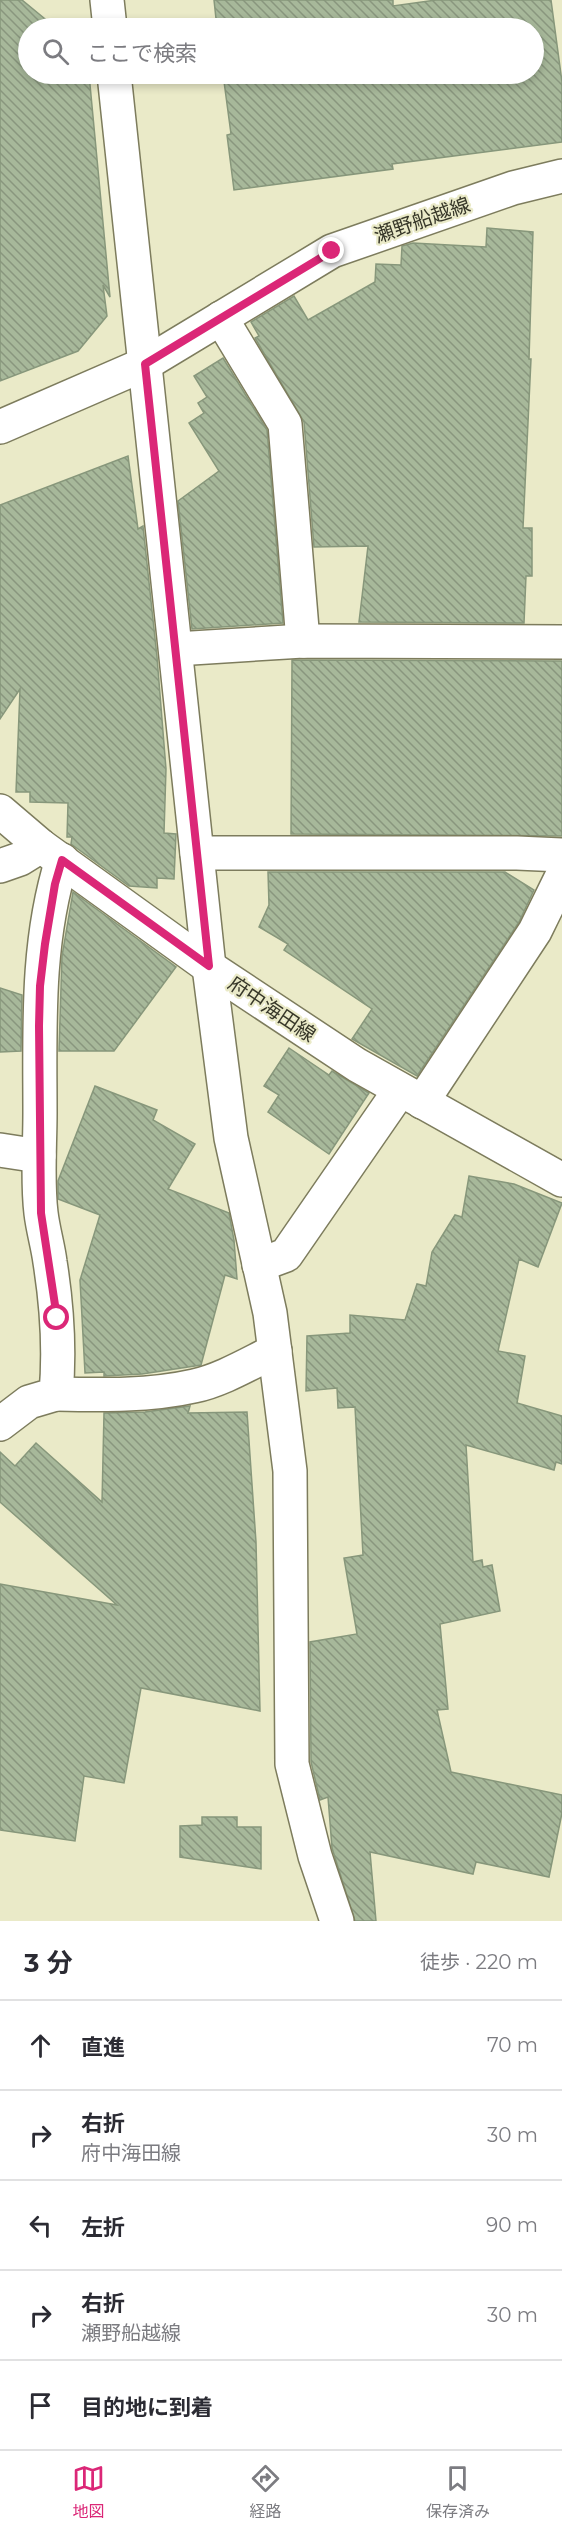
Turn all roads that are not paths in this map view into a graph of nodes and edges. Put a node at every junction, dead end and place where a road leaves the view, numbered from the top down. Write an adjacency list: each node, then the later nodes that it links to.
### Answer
1 (106, 0): 2 (street)
2 (109, 18)
3 (115, 84): 6 (street)
4 (562, 176): 5 (street, 瀬野船越線)
5 (221, 318): 6 (street, 瀬野船越線); 8 (street)
6 (145, 364): 7 (street, 瀬野船越線); 10 (street)
7 (0, 427)
8 (303, 641): 9 (street); 10 (street)
9 (562, 642)
10 (176, 649): 13 (street)
11 (0, 811): 12 (street, 府中海田線)
12 (52, 853): 15 (street); 17 (street, 府中海田線); 20 (street)
13 (198, 854): 14 (street); 17 (street)
14 (562, 855)
15 (0, 867)
16 (562, 876): 18 (street)
17 (209, 966): 18 (street, 府中海田線); 22 (street)
18 (411, 1096): 21 (street, 府中海田線); 22 (street)
19 (0, 1150): 20 (street)
20 (39, 1156): 24 (street)
21 (562, 1180)
22 (259, 1265): 23 (street)
23 (275, 1350): 24 (street); 26 (street)
24 (56, 1394): 25 (street)
25 (0, 1424)
26 (337, 1921)

